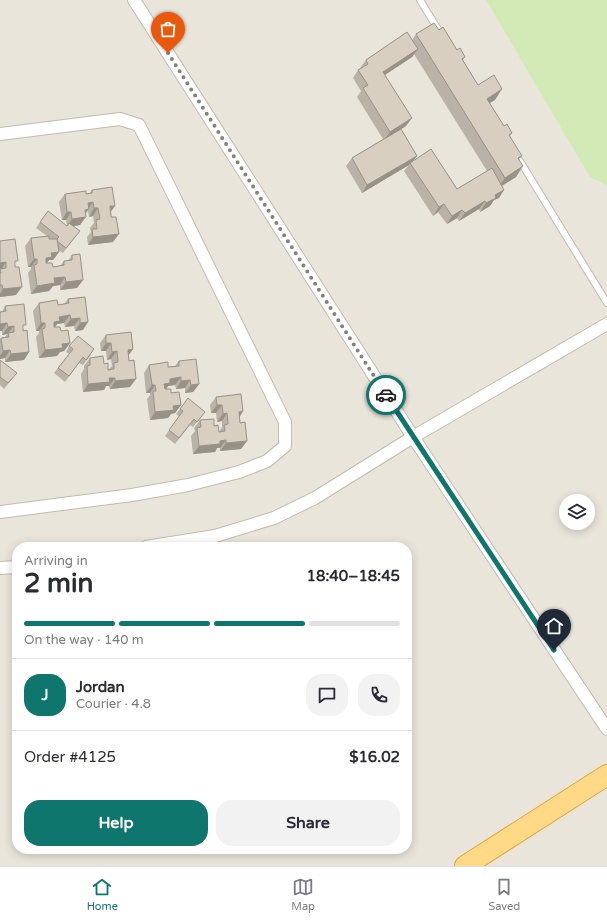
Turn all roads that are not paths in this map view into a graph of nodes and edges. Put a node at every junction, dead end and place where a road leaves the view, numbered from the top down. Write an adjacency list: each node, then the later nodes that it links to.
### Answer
1 (134, 0): 8 (street)
2 (420, 0): 3 (lane)
3 (445, 40)
4 (0, 134): 9 (street)
5 (516, 155): 6 (lane)
6 (607, 303)
7 (607, 324): 8 (street)
8 (413, 437): 10 (street); 13 (street)
9 (0, 512)
10 (177, 542)
11 (12, 567): 12 (street)
12 (0, 568)
13 (607, 729)
14 (607, 775): 15 (highway)
15 (465, 866)

